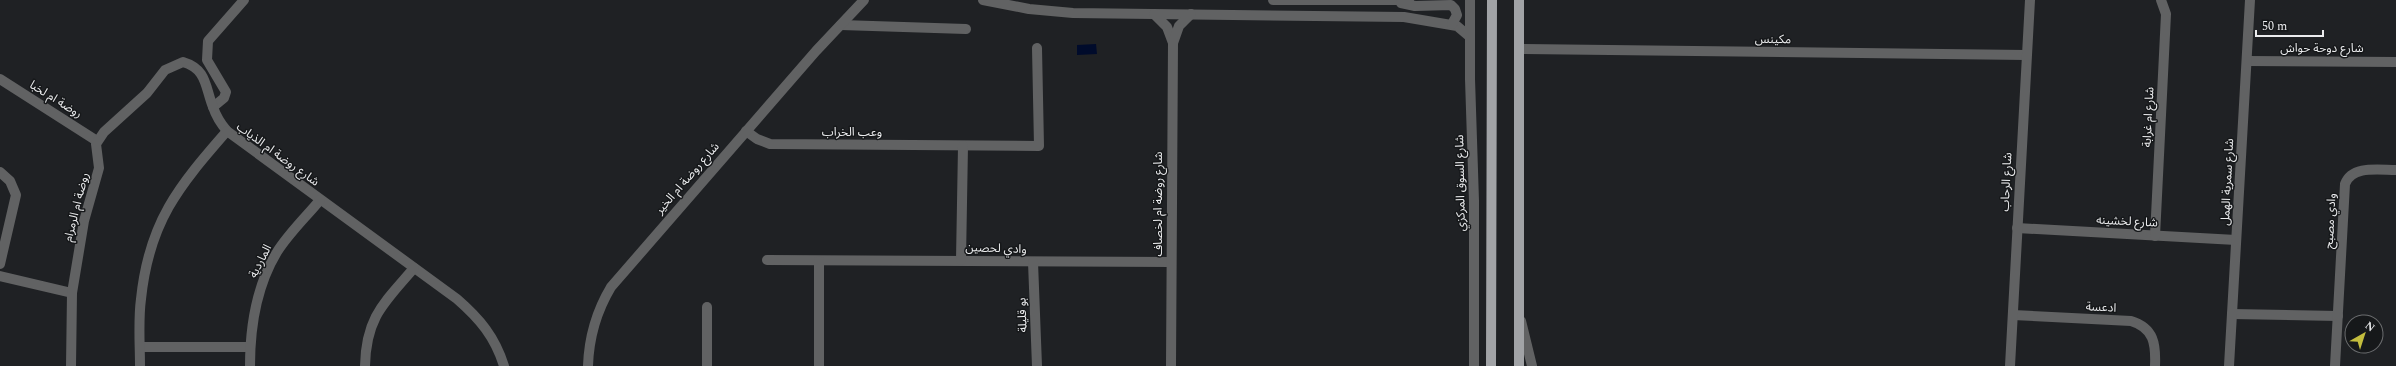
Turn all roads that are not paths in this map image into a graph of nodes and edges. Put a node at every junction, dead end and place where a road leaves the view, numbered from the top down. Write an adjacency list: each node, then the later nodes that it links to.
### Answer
1 (244, 0): 26 (street)
2 (864, 0): 16 (street, شارع روضة ام الخير)
3 (983, 0): 13 (street)
4 (1273, 0): 12 (street)
5 (1409, 0): 12 (street)
6 (1470, 0): 18 (street, شارع السوق المركزي)
7 (1492, 0): 64 (main road)
8 (1519, 0): 21 (main road)
9 (2030, 0): 22 (street, شارع الرحاب)
10 (2161, 0): 35 (street, شارع ام غرابة)
11 (2250, 0): 23 (street, شارع سمرية الهمل)
12 (1394, 1): 15 (street)
13 (1154, 14): 14 (street); 19 (street, شارع روضة ام لخصاف)
14 (1191, 14): 15 (street); 19 (street, شارع روضة ام لخصاف)
15 (1452, 24): 18 (street)
16 (841, 25): 17 (street); 28 (street, شارع روضة ام الخير)
17 (966, 29)
18 (1470, 37): 63 (street, شارع السوق المركزي)
19 (1173, 43): 41 (street, شارع روضة ام لخصاف)
20 (1037, 48): 30 (street, وعب الخراب)
21 (1519, 49): 22 (street, مكينس); 47 (main road)
22 (2026, 56): 34 (street, شارع الرحاب)
23 (2247, 61): 24 (street, شارع دوحة حواش); 36 (street, شارع سمرية الهمل)
24 (2396, 62)
25 (0, 79): 29 (street, روضة ام لخبا)
26 (213, 107): 27 (street); 29 (street)
27 (227, 131): 33 (street, شارع روضة ام الذياب); 51 (street, شارع روضة ام الذياب)
28 (746, 131): 30 (street, وعب الخراب); 58 (street, شارع روضة ام الخير)
29 (97, 141): 45 (street, روضة ام الرمرام)
30 (963, 146): 38 (street)
31 (2396, 170): 50 (street, وادي مصبح)
32 (0, 172): 42 (street)
33 (320, 200): 43 (street, شارع روضة ام الذياب); 52 (street, الماردية)
34 (2017, 228): 35 (street, شارع لخشينه); 49 (street, شارع الرحاب)
35 (2155, 236): 36 (street, شارع لخشينه)
36 (2236, 240): 48 (street, شارع سمرية الهمل)
37 (767, 260): 39 (street, وادي لحصين)
38 (961, 260): 39 (street, وادي لحصين); 40 (street, وادي لحصين)
39 (819, 261): 60 (street)
40 (1032, 262): 41 (street, وادي لحصين); 61 (street, بو قليلة)
41 (1171, 262): 62 (street, شارع روضة ام لخصاف)
42 (0, 264)
43 (414, 268): 56 (street); 57 (street, شارع روضة ام الذياب)
44 (0, 276): 45 (street)
45 (72, 293): 53 (street, روضة ام الرمرام)
46 (707, 307): 59 (street)
47 (1519, 312): 65 (main road); 66 (street)
48 (2232, 314): 50 (street); 69 (street, شارع سمرية الهمل)
49 (2013, 315): 67 (street, شارع الرحاب); 68 (street, ادعسة)
50 (2338, 316): 70 (street, وادي مصبح)
51 (140, 347): 52 (street); 54 (street, شارع روضة ام الذياب)
52 (250, 347): 55 (street, الماردية)
53 (71, 366)
54 (140, 366)
55 (250, 366)
56 (365, 366)
57 (504, 366)
58 (588, 366)
59 (707, 366)
60 (819, 366)
61 (1037, 366)
62 (1171, 366)
63 (1474, 366)
64 (1491, 366)
65 (1519, 366)
66 (1532, 366)
67 (2010, 366)
68 (2155, 366)
69 (2229, 366)
70 (2335, 366)

